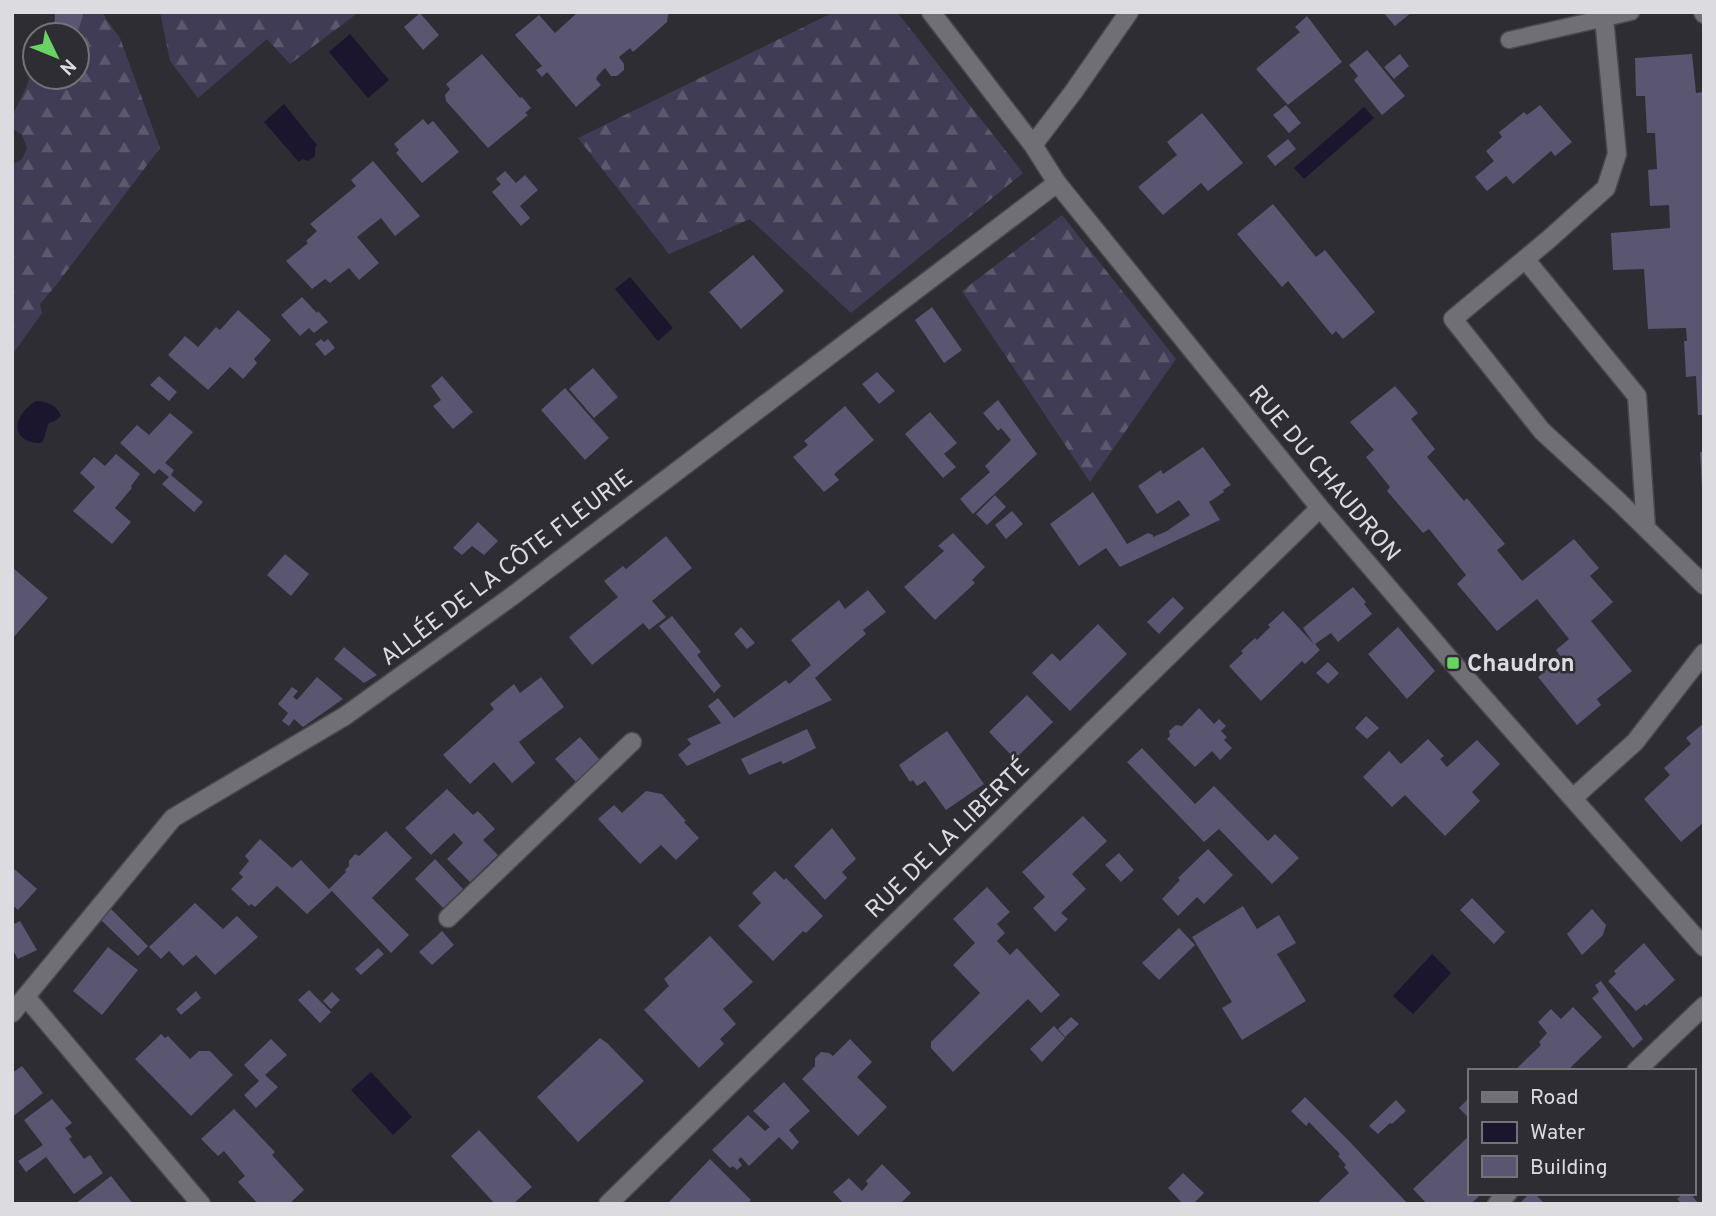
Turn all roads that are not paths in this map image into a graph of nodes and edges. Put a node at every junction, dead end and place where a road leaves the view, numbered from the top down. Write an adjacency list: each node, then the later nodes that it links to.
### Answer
1 (930, 12): 6 (street, RUE DU CHAUDRON)
2 (1129, 12): 6 (street)
3 (1631, 12): 4 (lane)
4 (1605, 18): 5 (lane); 8 (street)
5 (1508, 40)
6 (1033, 145): 7 (street, RUE DU CHAUDRON)
7 (1057, 183): 9 (street, RUE DU CHAUDRON); 17 (street, ALLÉE DE LA CÔTE FLEURIE)
8 (1525, 259): 10 (street); 10 (street)
9 (1320, 508): 14 (street, RUE DU CHAUDRON); 22 (street, RUE DE LA LIBERTÉ)
10 (1646, 528): 11 (street)
11 (1704, 585)
12 (1704, 653): 14 (street)
13 (632, 742): 15 (street)
14 (1573, 799): 16 (street, RUE DU CHAUDRON)
15 (448, 918)
16 (1704, 947)
17 (26, 997): 19 (street, ALLÉE DE LA CÔTE FLEURIE); 21 (street)
18 (1704, 1006): 20 (street)
19 (12, 1013)
20 (1638, 1069)
21 (201, 1204)
22 (608, 1204)

